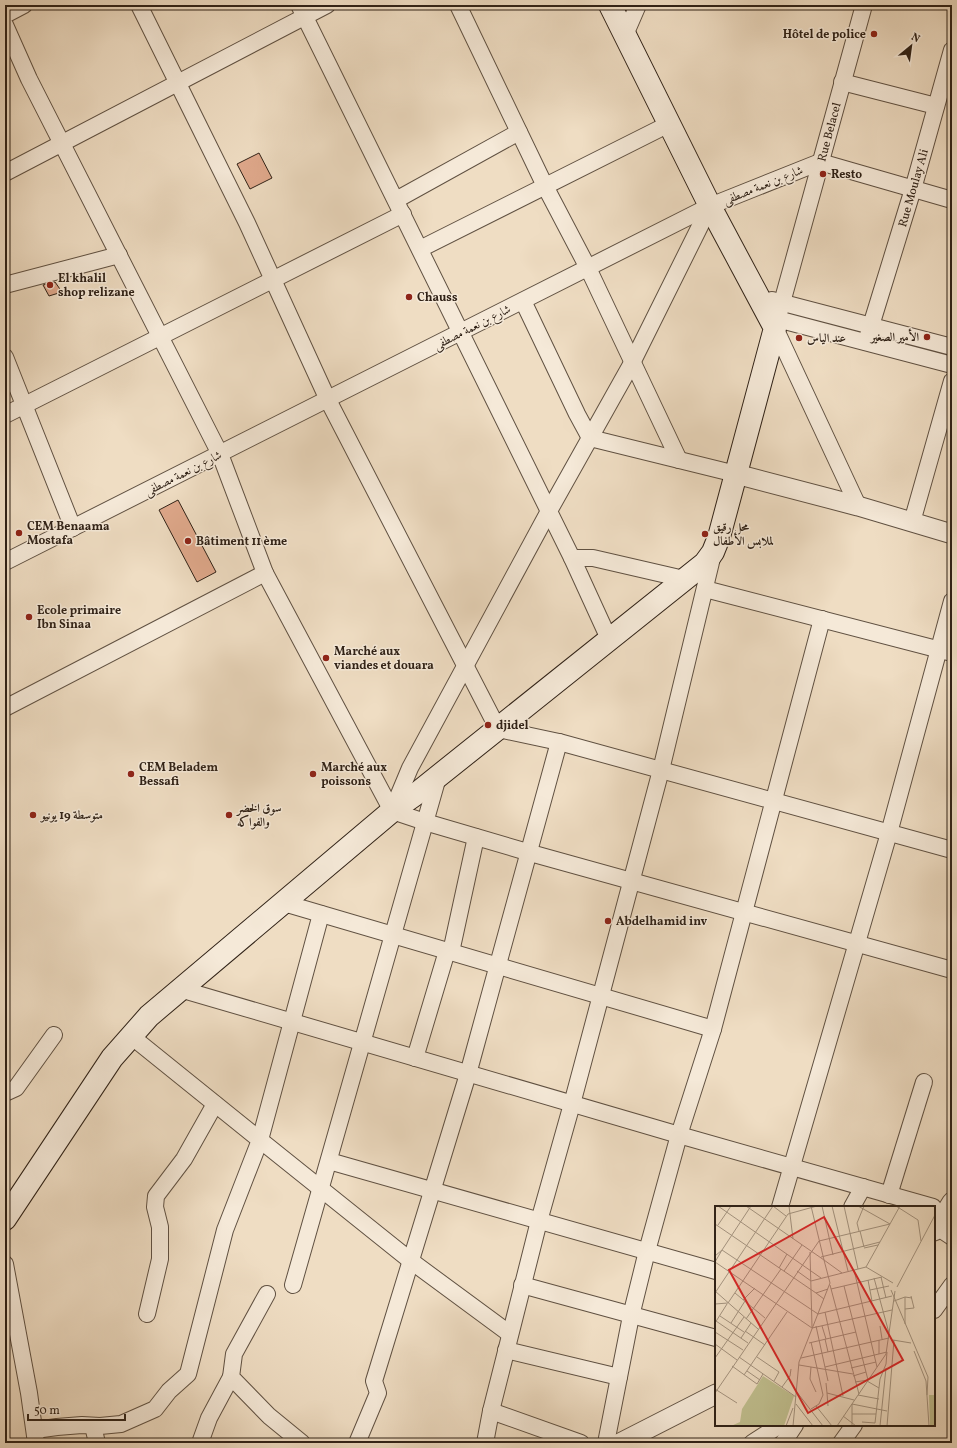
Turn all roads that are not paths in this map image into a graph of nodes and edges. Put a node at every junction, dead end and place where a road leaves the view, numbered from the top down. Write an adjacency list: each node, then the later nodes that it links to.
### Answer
1 (24, 5): 9 (street)
2 (139, 5): 14 (street)
3 (327, 5): 8 (street)
4 (458, 5): 17 (street)
5 (610, 5): 11 (main road)
6 (638, 5): 11 (street)
7 (864, 5): 13 (street, Rue Belacel)
8 (302, 11): 14 (street); 23 (street)
9 (5, 15)
10 (5, 25): 18 (street)
11 (625, 35): 16 (main road)
12 (952, 50): 15 (street, Rue Moulay Ali)
13 (842, 82): 15 (street); 19 (street, Rue Belacel)
14 (178, 83): 18 (street); 30 (street)
15 (936, 106): 22 (street, Rue Moulay Ali)
16 (669, 124): 21 (street); 25 (main road)
17 (519, 132): 21 (street); 23 (street)
18 (62, 143): 20 (street); 28 (street)
19 (820, 162): 22 (street); 25 (street, شارع بن نعمة مصطفى); 34 (street, Rue Belacel)
20 (5, 173)
21 (545, 186): 27 (street); 29 (street)
22 (913, 189): 24 (street); 36 (street, Rue Moulay Ali)
23 (396, 200): 26 (street)
24 (952, 200)
25 (710, 206): 29 (street, شارع بن نعمة مصطفى); 32 (main road); 42 (street)
26 (403, 214): 27 (street); 30 (street)
27 (420, 249): 37 (street)
28 (119, 255): 31 (street); 38 (street)
29 (588, 268): 33 (street, شارع بن نعمة مصطفى); 42 (street)
30 (272, 280): 38 (street); 45 (street)
31 (5, 285)
32 (758, 298): 34 (street); 35 (main road)
33 (523, 301): 37 (street, شارع بن نعمة مصطفى); 48 (street)
34 (782, 302): 35 (street, Rue Belacel); 36 (street)
35 (776, 323): 39 (street); 51 (main road); 52 (street)
36 (871, 326): 39 (street, Rue Moulay Ali); 40 (street)
37 (460, 333): 45 (street, شارع بن نعمة مصطفى); 53 (street)
38 (160, 336): 46 (street); 49 (street)
39 (866, 342): 43 (street)
40 (952, 347)
41 (5, 357): 46 (street)
42 (632, 363): 48 (street); 50 (street)
43 (952, 365)
44 (952, 380): 54 (street)
45 (328, 400): 49 (street, شارع بن نعمة مصطفى); 67 (street)
46 (24, 405): 47 (street); 55 (street)
47 (5, 415)
48 (590, 438): 50 (street); 53 (street)
49 (220, 454): 55 (street, شارع بن نعمة مصطفى); 60 (street)
50 (679, 460): 51 (street)
51 (736, 474): 52 (street); 57 (main road)
52 (858, 506): 54 (street)
53 (549, 512): 58 (street); 67 (street)
54 (912, 522): 56 (street)
55 (73, 528): 59 (street, شارع بن نعمة مصطفى)
56 (952, 534)
57 (713, 552): 61 (main road); 62 (street)
58 (572, 558): 61 (street); 65 (street)
59 (5, 562)
60 (265, 573): 68 (street); 74 (street)
61 (684, 579): 65 (main road)
62 (705, 589): 64 (street); 71 (street)
63 (952, 602): 66 (street)
64 (822, 619): 66 (street); 73 (street)
65 (609, 639): 69 (main road)
66 (945, 651): 76 (street)
67 (465, 666): 69 (street); 74 (street)
68 (5, 708)
69 (498, 729): 70 (street); 72 (main road)
70 (559, 742): 71 (street); 79 (street)
71 (661, 770): 73 (street); 80 (street)
72 (438, 777): 74 (main road); 75 (street)
73 (775, 801): 76 (street); 82 (street)
74 (392, 811): 75 (street); 81 (main road)
75 (425, 822): 77 (street); 84 (street)
76 (889, 833): 78 (street); 85 (street)
77 (476, 837): 79 (street); 86 (street)
78 (952, 850)
79 (528, 853): 80 (street); 87 (street)
80 (632, 882): 82 (street); 90 (street)
81 (284, 903): 83 (street); 89 (main road)
82 (743, 913): 85 (street); 92 (street)
83 (322, 914): 84 (street); 91 (street)
84 (393, 935): 86 (street); 95 (street)
85 (856, 944): 88 (street); 105 (street)
86 (449, 952): 87 (street); 96 (street)
87 (498, 966): 90 (street); 97 (street)
88 (952, 970)
89 (180, 989): 91 (street); 94 (main road)
90 (601, 996): 92 (street); 101 (street)
91 (292, 1023): 95 (street); 103 (street)
92 (713, 1028): 102 (street)
93 (54, 1035): 99 (street)
94 (131, 1036): 100 (street); 113 (main road)
95 (363, 1043): 96 (street); 104 (street)
96 (415, 1058): 97 (street)
97 (468, 1074): 101 (street); 108 (street)
98 (924, 1082): 109 (street)
99 (5, 1093)
100 (215, 1104): 103 (street); 125 (street)
101 (572, 1104): 102 (street); 114 (street)
102 (679, 1135): 105 (street); 116 (street)
103 (260, 1140): 107 (street); 134 (street)
104 (329, 1161): 107 (street); 108 (street)
105 (791, 1167): 106 (street); 110 (street)
106 (862, 1187): 109 (street); 111 (street)
107 (321, 1189): 117 (street); 120 (street)
108 (432, 1191): 114 (street); 117 (street)
109 (888, 1195): 112 (street)
110 (780, 1206)
111 (852, 1206)
112 (942, 1207): 115 (street)
113 (5, 1219)
114 (539, 1221): 116 (street); 121 (street)
115 (941, 1232)
116 (647, 1252): 119 (street); 126 (street)
117 (411, 1261): 127 (street); 142 (street)
118 (5, 1264): 138 (street)
119 (715, 1271)
120 (293, 1285)
121 (522, 1285): 126 (street); 127 (street)
122 (952, 1285): 124 (street)
123 (267, 1294): 130 (street)
124 (935, 1309)
125 (147, 1314)
126 (631, 1316): 128 (street); 131 (street)
127 (510, 1334): 129 (street)
128 (715, 1338)
129 (506, 1350): 131 (street); 133 (street)
130 (231, 1377): 140 (street); 141 (street)
131 (619, 1377): 145 (street)
132 (715, 1395): 146 (street)
133 (491, 1412): 143 (street); 144 (street)
134 (93, 1426): 138 (street); 139 (street)
135 (778, 1426): 147 (street)
136 (794, 1426): 148 (street)
137 (853, 1426): 149 (street)
138 (36, 1436)
139 (97, 1443)
140 (200, 1443)
141 (302, 1443)
142 (357, 1443)
143 (485, 1443)
144 (581, 1443)
145 (606, 1443)
146 (620, 1443)
147 (752, 1443)
148 (783, 1443)
149 (841, 1443)

